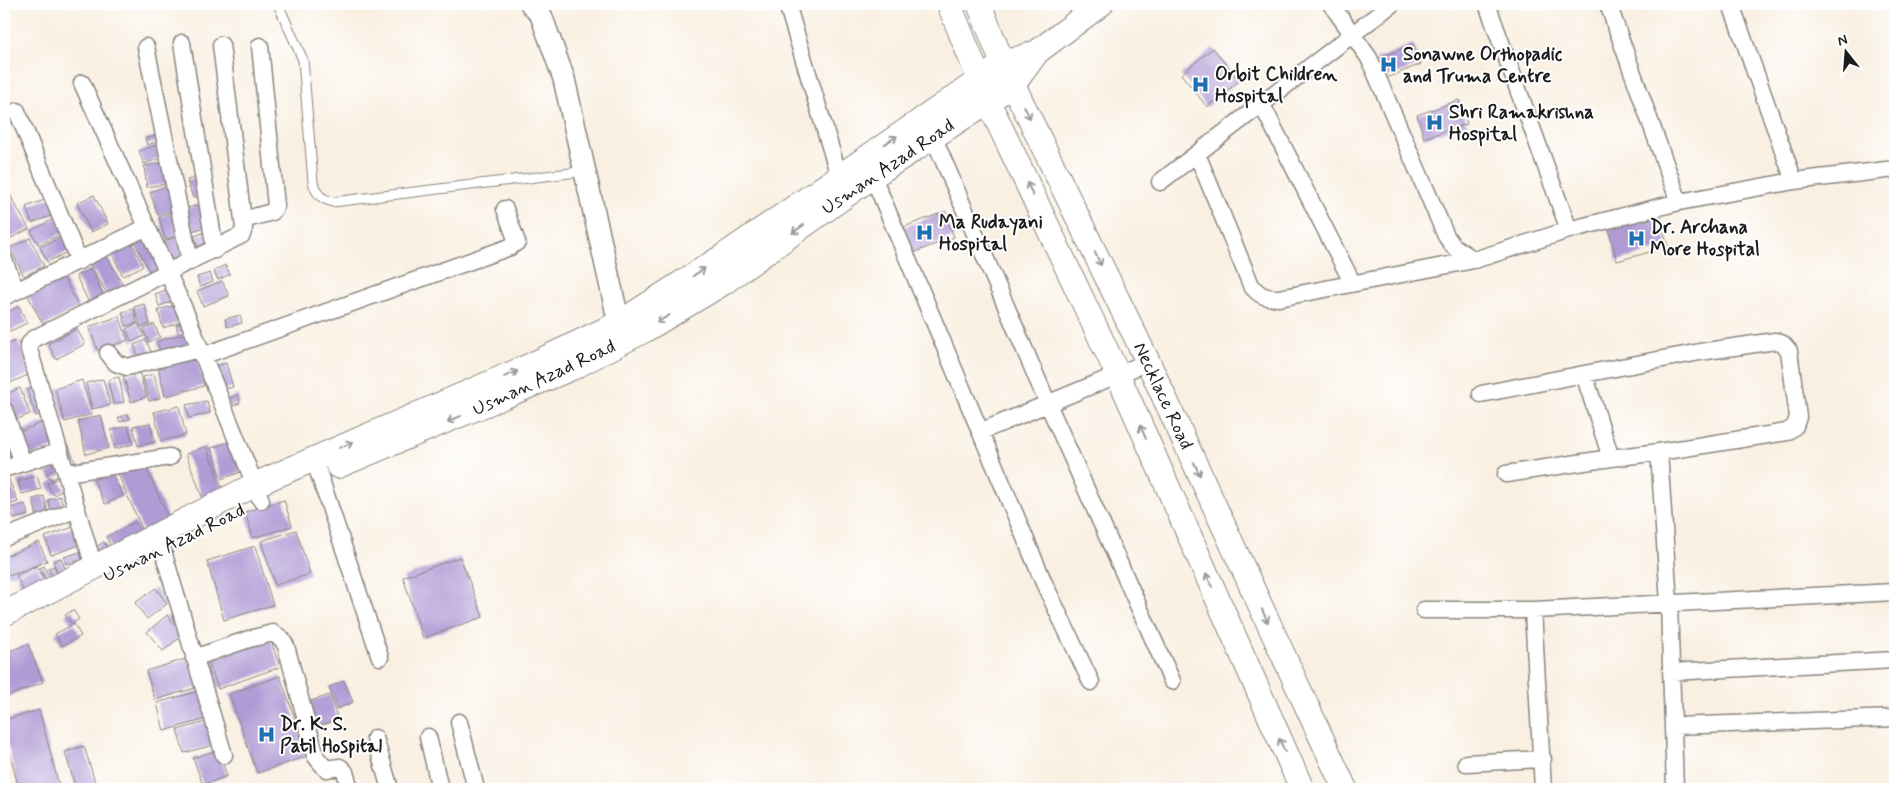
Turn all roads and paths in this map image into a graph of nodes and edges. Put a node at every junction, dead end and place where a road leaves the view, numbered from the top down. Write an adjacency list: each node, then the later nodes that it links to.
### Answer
1 (278, 4): 26 (lane)
2 (531, 4): 26 (street)
3 (787, 4): 27 (street)
4 (949, 4): 19 (main road, Necklace Road)
5 (979, 4): 17 (main road, Necklace Road)
6 (1101, 4): 17 (main road, Usman Azad Road)
7 (1331, 4): 12 (street)
8 (1392, 4): 12 (street)
9 (1487, 4): 34 (street)
10 (1608, 4): 30 (street)
11 (1731, 4): 28 (street)
12 (1353, 35): 20 (street); 37 (street)
13 (182, 43): 35 (street)
14 (220, 44): 32 (street)
15 (260, 46): 32 (street)
16 (146, 47): 39 (street)
17 (1008, 75): 19 (main road, Usman Azad Road); 46 (main road, Necklace Road, one-way to 46)
18 (82, 83): 33 (street)
19 (984, 90): 22 (main road, Usman Azad Road); 24 (main road, Usman Azad Road, one-way to 19); 48 (main road, Necklace Road, one-way to 19)
20 (1262, 105): 23 (street); 41 (street)
21 (17, 111): 38 (street)
22 (933, 136): 24 (main road, Usman Azad Road); 50 (street)
23 (1197, 154): 29 (street); 41 (street)
24 (869, 167): 27 (main road, Usman Azad Road); 52 (street); 58 (main road, Usman Azad Road, one-way to 58)
25 (1895, 169): 28 (street)
26 (586, 171): 43 (street)
27 (838, 176): 43 (main road, Usman Azad Road, one-way to 27)
28 (1794, 181): 30 (street)
29 (1160, 182)
30 (1679, 202): 34 (street)
31 (505, 209): 44 (street)
32 (244, 220): 35 (street)
33 (147, 228): 38 (street); 40 (street)
34 (1569, 230): 37 (street)
35 (215, 250): 39 (street)
36 (4, 260): 42 (street)
37 (1474, 260): 41 (street)
38 (79, 261): 42 (street)
39 (190, 262): 40 (street)
40 (168, 273): 44 (street); 53 (street)
41 (1352, 282)
42 (10, 294)
43 (618, 323): 58 (main road, Usman Azad Road, one-way to 43)
44 (200, 352): 45 (street); 62 (street)
45 (108, 353)
46 (1148, 362): 48 (street); 92 (main road, Necklace Road, one-way to 92)
47 (1584, 374): 49 (street); 54 (street); 56 (street)
48 (1118, 375): 50 (street); 91 (main road, Necklace Road, one-way to 48)
49 (1481, 394)
50 (1048, 404): 52 (street); 77 (street)
51 (4, 410): 57 (street)
52 (982, 431): 78 (street)
53 (60, 451): 57 (street); 60 (street)
54 (1659, 452): 56 (street); 68 (street)
55 (170, 457): 60 (street)
56 (1611, 458): 61 (street)
57 (22, 463): 59 (street)
58 (316, 466): 62 (main road, Usman Azad Road); 73 (street)
59 (4, 469)
60 (66, 473): 63 (street)
61 (1506, 474)
62 (257, 493): 65 (main road, Usman Azad Road); 66 (main road, Usman Azad Road)
63 (77, 509): 64 (street); 66 (street)
64 (4, 538)
65 (162, 548): 72 (main road, Usman Azad Road); 74 (street)
66 (94, 567): 71 (main road, Usman Azad Road)
67 (1895, 592): 68 (street)
68 (1669, 603): 70 (street); 76 (street)
69 (1424, 610): 70 (street)
70 (1533, 610): 85 (street)
71 (4, 614)
72 (4, 630)
73 (380, 657)
74 (194, 658): 84 (street); 87 (street)
75 (1895, 660): 76 (street)
76 (1671, 672): 81 (street)
77 (1172, 681)
78 (1090, 682)
79 (1895, 718): 81 (street)
80 (459, 722): 90 (street)
81 (1672, 726): 94 (street)
82 (428, 737): 89 (street)
83 (375, 738): 88 (street)
84 (224, 755)
85 (1543, 759): 86 (street); 93 (street)
86 (1466, 763)
87 (350, 789)
88 (390, 789)
89 (440, 789)
90 (476, 789)
91 (1302, 789)
92 (1345, 789)
93 (1543, 789)
94 (1675, 789)

